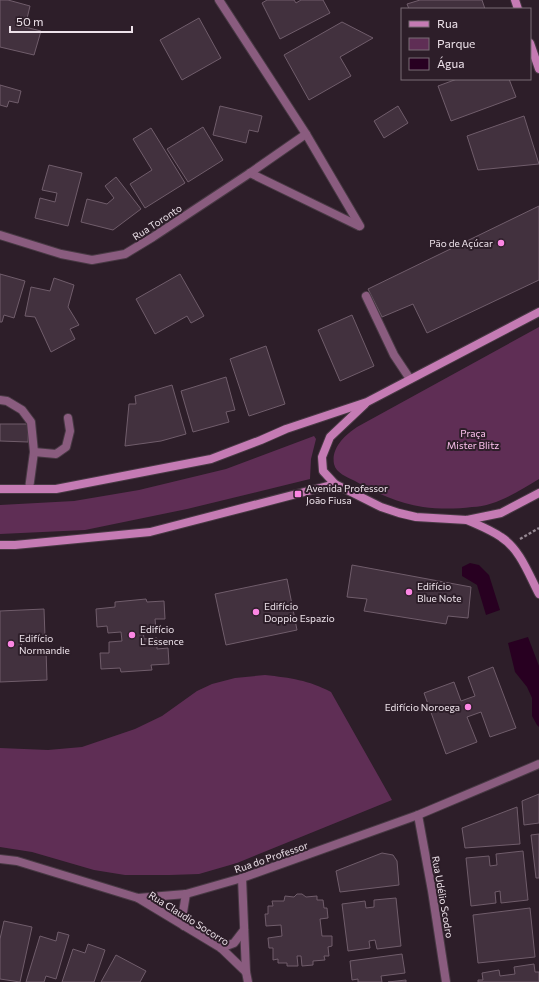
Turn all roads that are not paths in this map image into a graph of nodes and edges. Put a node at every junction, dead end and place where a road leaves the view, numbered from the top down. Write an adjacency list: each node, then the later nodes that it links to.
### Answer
1 (219, 0): 4 (street)
2 (531, 46): 3 (main road)
3 (539, 70)
4 (306, 134): 5 (street, Rua Toronto); 5 (street)
5 (250, 173): 6 (street, Rua Toronto)
6 (0, 235)
7 (366, 296): 9 (street)
8 (539, 312): 9 (main road)
9 (410, 379): 11 (main road)
10 (0, 400): 13 (street)
11 (367, 402): 14 (main road); 16 (main road)
12 (68, 418): 13 (street)
13 (34, 452): 16 (street)
14 (335, 484): 18 (main road); 19 (main road)
15 (0, 489): 16 (main road)
16 (29, 489)
17 (539, 493): 18 (main road)
18 (467, 520): 20 (main road)
19 (0, 545)
20 (539, 594)
21 (539, 764): 22 (street, Rua do Professor)
22 (418, 815): 24 (street, Rua do Professor); 32 (street, Rua Udélio Scodro)
23 (0, 859): 26 (street, Rua do Professor)
24 (242, 878): 25 (street, Rua do Professor); 28 (street, Rua Claudio Socorro)
25 (186, 894): 26 (street, Rua do Professor); 27 (street)
26 (138, 898): 27 (street, Rua Claudio Socorro)
27 (184, 926): 29 (street, Rua Claudio Socorro)
28 (244, 930): 29 (street); 30 (street, Rua Claudio Socorro)
29 (221, 948): 30 (street, Rua Claudio Socorro)
30 (246, 972): 31 (street, Rua Claudio Socorro)
31 (248, 982)
32 (446, 982)

